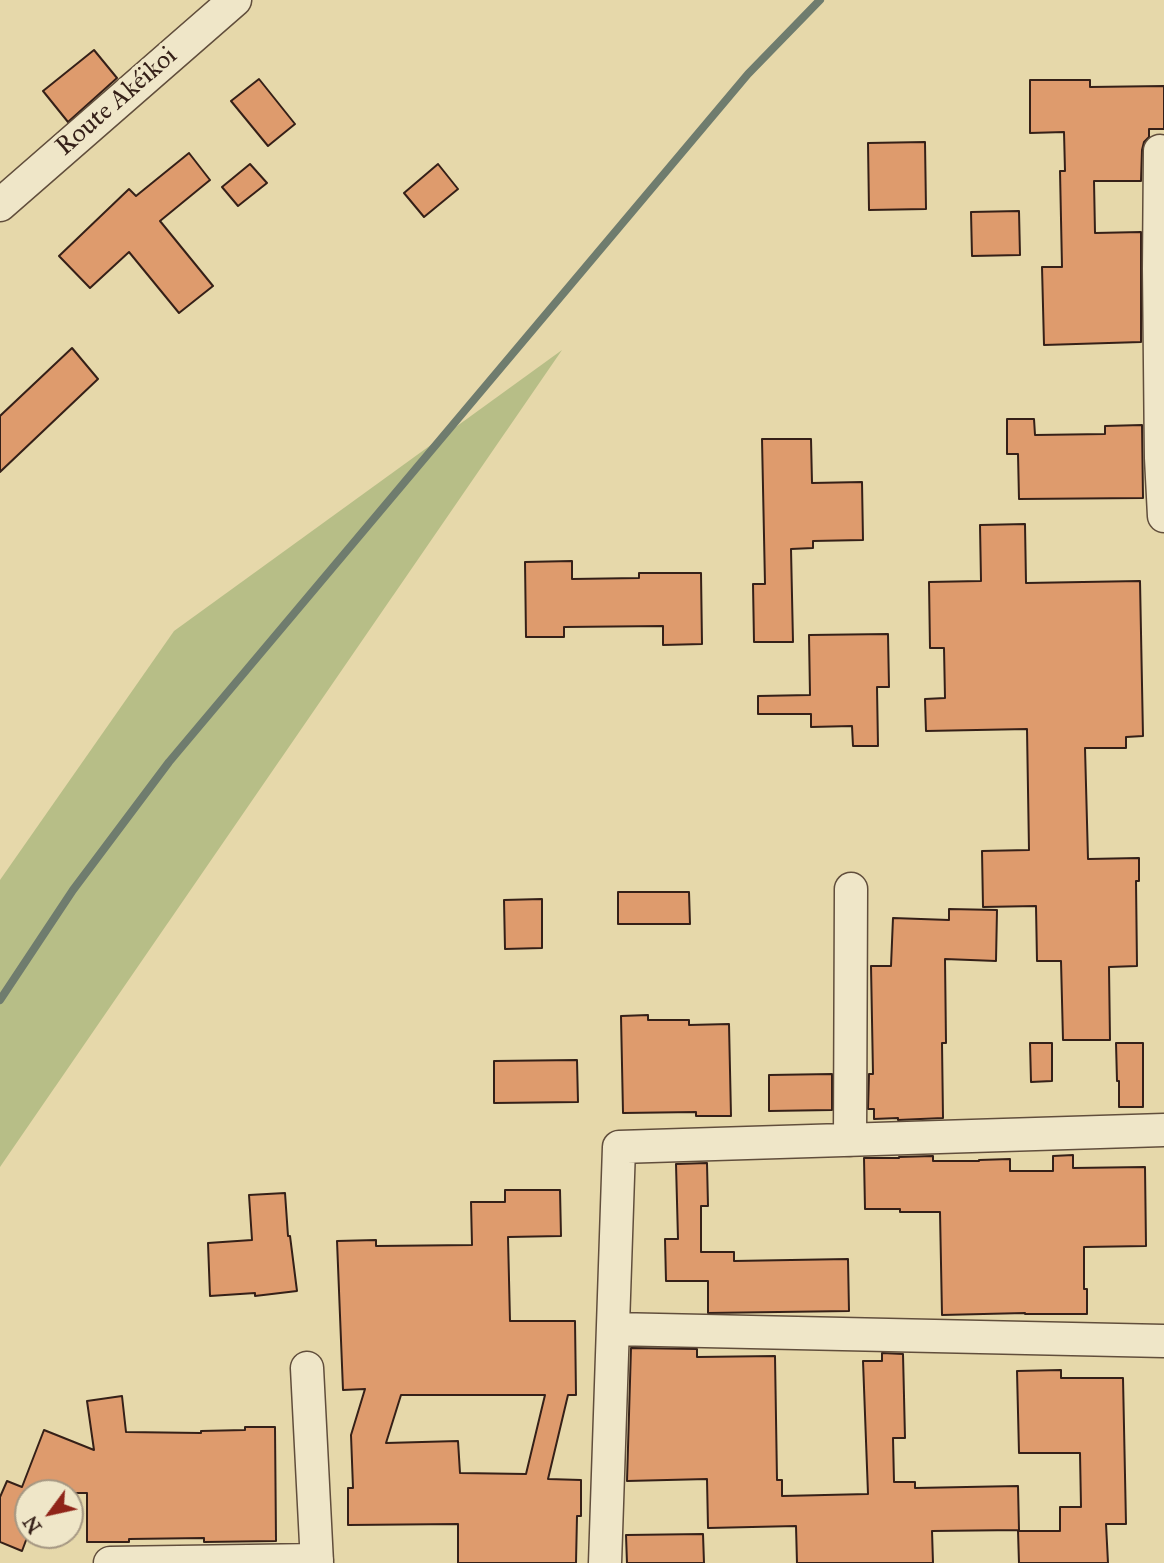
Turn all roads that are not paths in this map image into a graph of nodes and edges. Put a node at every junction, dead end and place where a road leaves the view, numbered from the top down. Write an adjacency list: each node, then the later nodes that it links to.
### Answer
1 (235, 0): 3 (street, Route Akéikoi)
2 (1160, 151): 4 (street)
3 (0, 205)
4 (1163, 458): 5 (street)
5 (1164, 516)
6 (851, 889): 8 (street)
7 (1164, 1130): 8 (street)
8 (850, 1140): 9 (street)
9 (613, 1329): 10 (street); 14 (street)
10 (1164, 1340)
11 (307, 1368): 12 (street)
12 (317, 1561): 13 (street)
13 (110, 1563)
14 (605, 1563)

